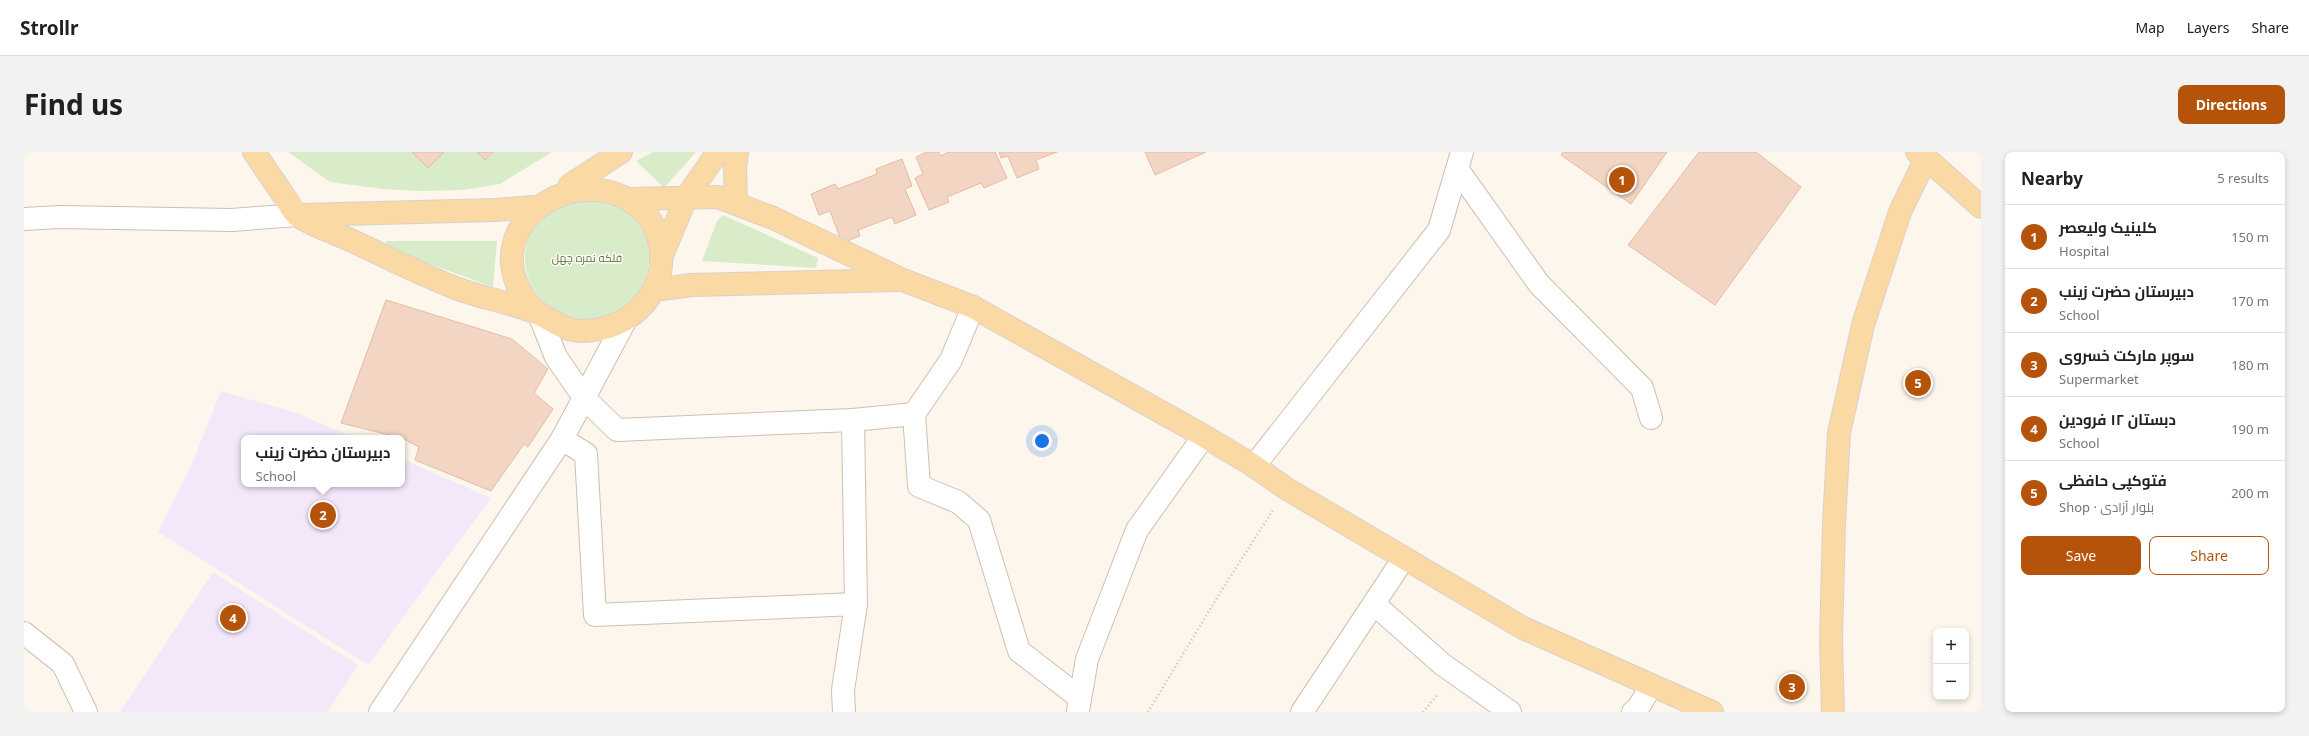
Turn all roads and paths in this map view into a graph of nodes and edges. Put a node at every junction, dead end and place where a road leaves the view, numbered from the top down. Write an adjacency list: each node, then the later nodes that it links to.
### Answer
1 (254, 152): 13 (main road)
2 (621, 152): 7 (main road)
3 (718, 152): 8 (main road)
4 (737, 152): 10 (main road)
5 (1922, 155): 12 (main road); 43 (main road)
6 (1460, 161): 23 (street); 27 (street)
7 (569, 186): 9 (main road); 11 (main road)
8 (686, 198): 9 (main road); 10 (main road); 15 (main road)
9 (632, 199): 15 (main road)
10 (736, 203): 16 (main road)
11 (533, 207): 13 (main road); 19 (main road)
12 (1981, 207)
13 (297, 215): 14 (street); 19 (main road)
14 (24, 219)
15 (661, 258): 17 (main road)
16 (903, 280): 17 (main road); 18 (main road)
17 (654, 290): 20 (main road)
18 (972, 307): 22 (street); 25 (main road)
19 (539, 314): 20 (main road); 21 (street)
20 (625, 321): 21 (street)
21 (585, 399): 24 (street); 26 (street)
22 (914, 414): 24 (street); 34 (street)
23 (1651, 418)
24 (853, 420): 30 (street)
25 (1204, 436): 27 (main road); 34 (street)
26 (562, 439): 30 (street); 36 (street)
27 (1254, 466): 28 (main road)
28 (1287, 489): 29 (main road); 38 (path)
29 (1404, 558): 31 (street); 33 (main road)
30 (856, 604): 37 (street)
31 (1374, 604): 39 (street); 40 (street)
32 (24, 633): 35 (street)
33 (1651, 686): 41 (street); 42 (main road)
34 (1079, 705)
35 (86, 712)
36 (380, 712)
37 (844, 712)
38 (1148, 712)
39 (1302, 712)
40 (1510, 712)
41 (1633, 712)
42 (1712, 712)
43 (1833, 712)

